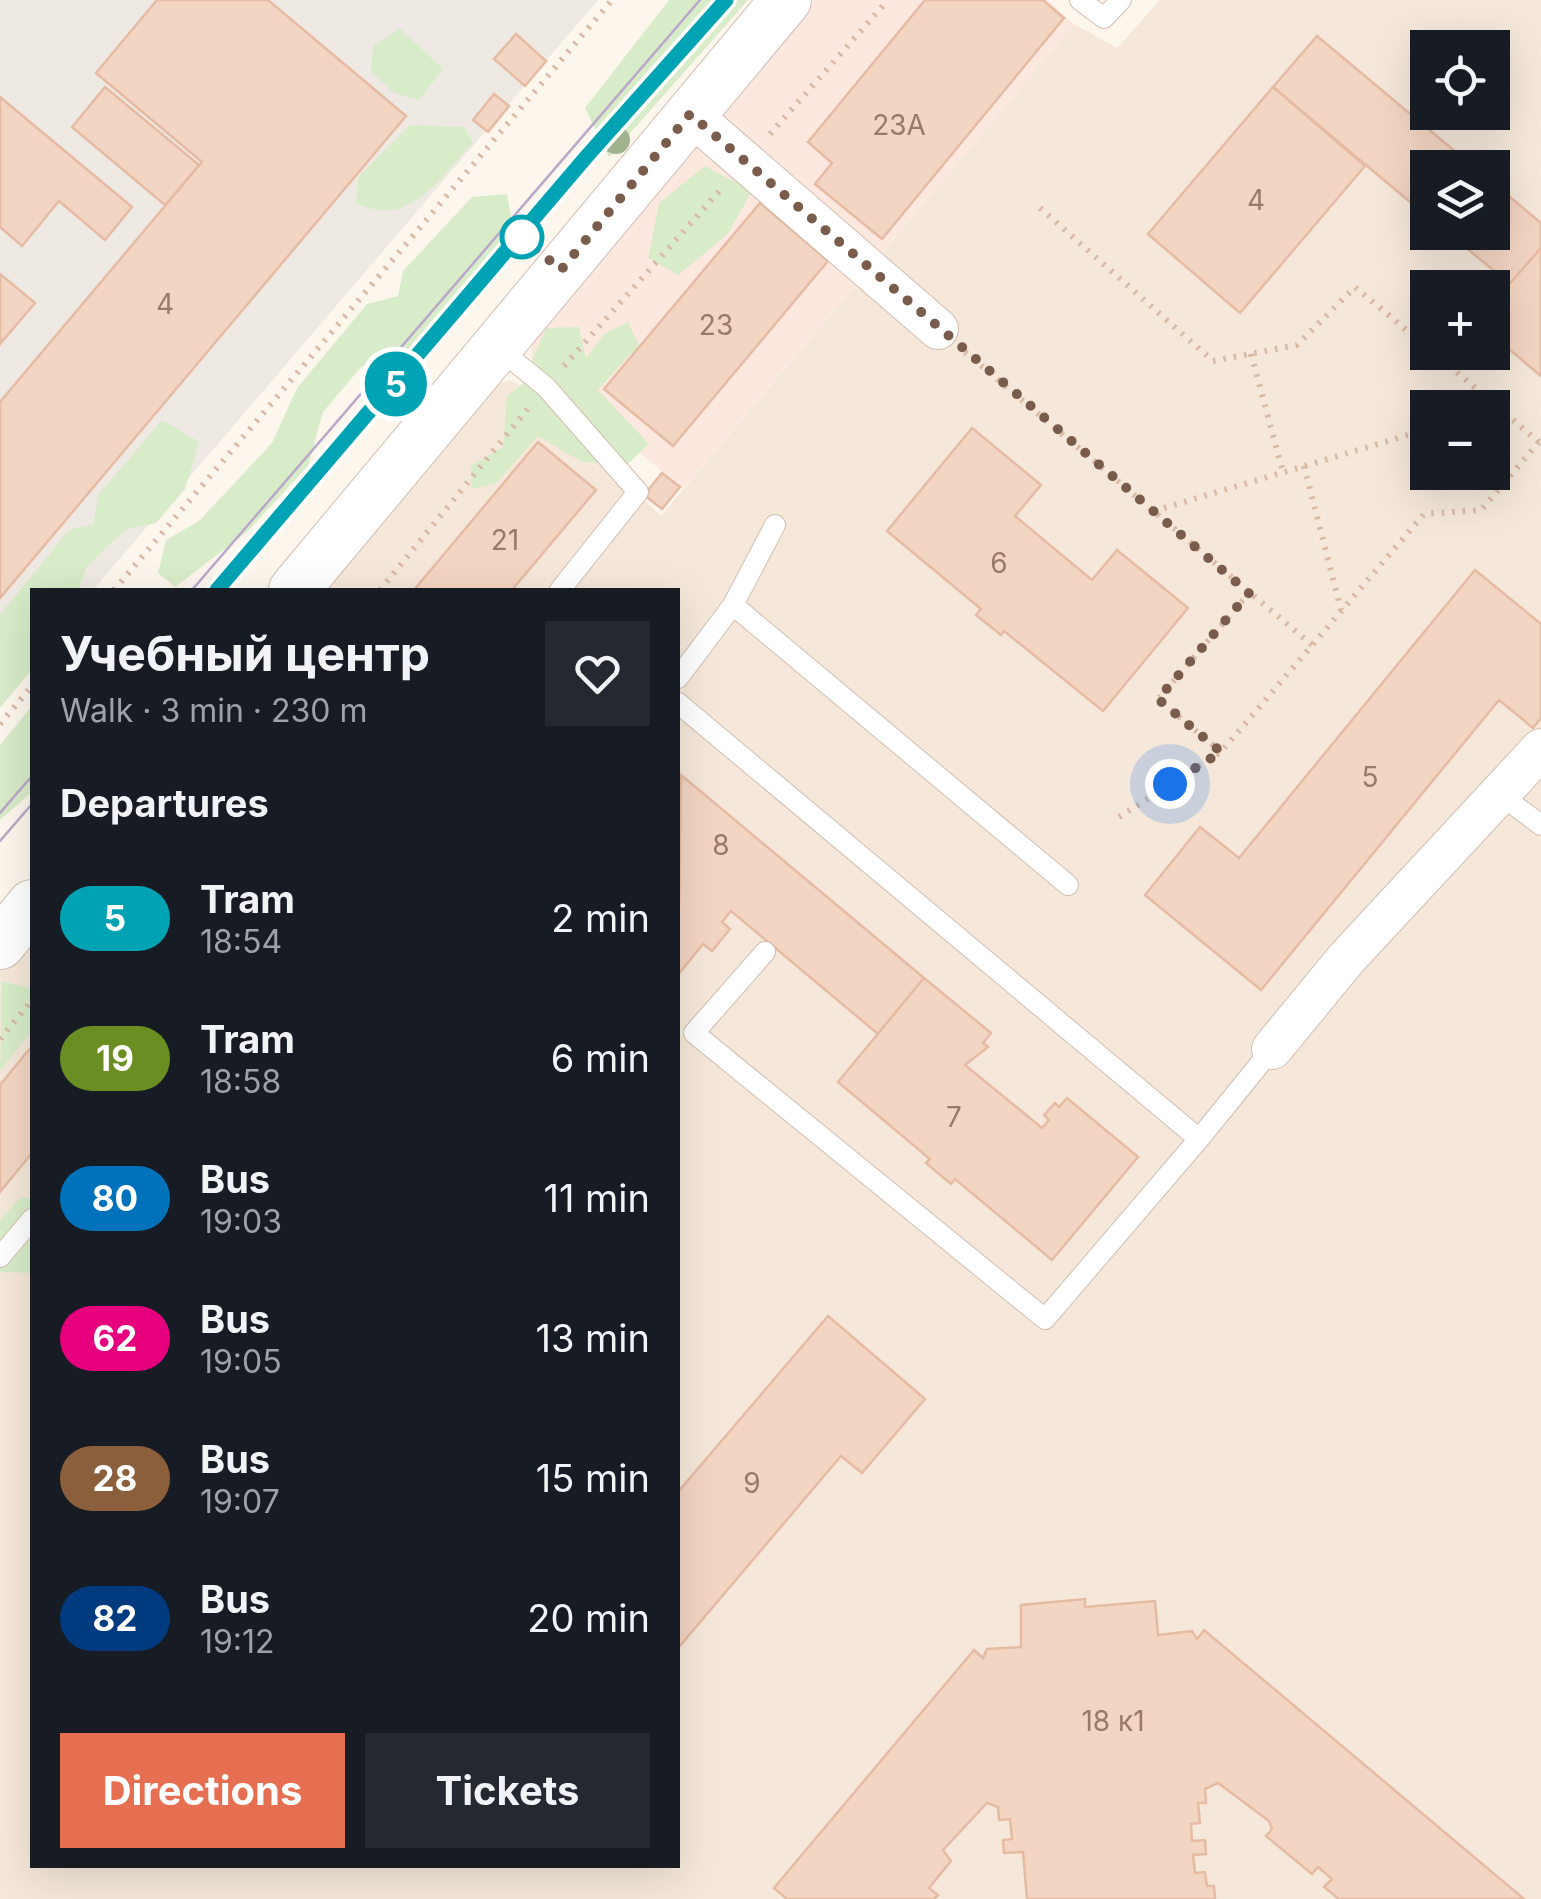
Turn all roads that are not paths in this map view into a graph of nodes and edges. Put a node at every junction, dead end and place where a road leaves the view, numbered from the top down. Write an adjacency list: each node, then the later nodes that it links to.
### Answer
1 (786, 0): 4 (street)
2 (1080, 0): 3 (lane)
3 (1121, 0)
4 (690, 114): 5 (street); 6 (street)
5 (938, 329)
6 (497, 346): 8 (street); 9 (lane)
7 (774, 525): 10 (lane)
8 (296, 588)
9 (562, 588)
10 (732, 605): 11 (lane); 16 (lane)
11 (680, 675)
12 (680, 704): 19 (lane)
13 (1541, 749): 14 (street)
14 (1502, 796): 15 (lane); 18 (street)
15 (1541, 825)
16 (1068, 885)
17 (765, 952): 19 (lane)
18 (1272, 1049): 19 (lane)
19 (1198, 1139)
20 (30, 1221): 21 (lane)
21 (0, 1256)

